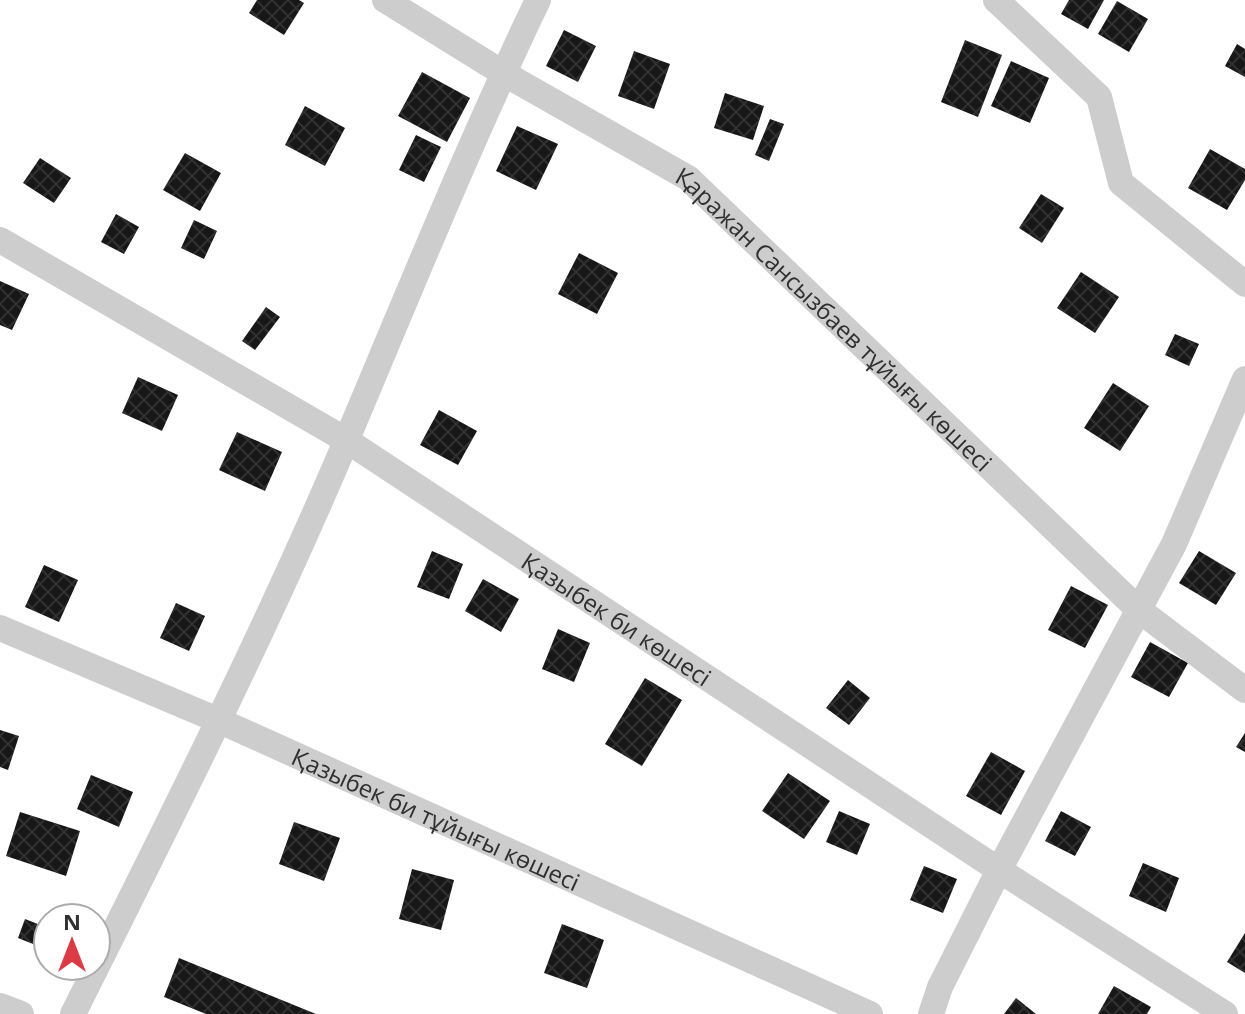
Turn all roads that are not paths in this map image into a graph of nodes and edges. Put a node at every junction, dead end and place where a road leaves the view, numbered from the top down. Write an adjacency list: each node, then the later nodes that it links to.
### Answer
1 (385, 0): 4 (street, Қаражан Сансызбаев тұйығы көшесі)
2 (538, 0): 4 (street)
3 (996, 0): 6 (street)
4 (503, 73): 8 (street); 9 (street, Қаражан Сансызбаев тұйығы көшесі)
5 (0, 240): 8 (street, Қазыбек би көшесі)
6 (1245, 284)
7 (1245, 379): 9 (street)
8 (346, 440): 12 (street); 13 (street, Қазыбек би көшесі)
9 (1139, 610): 11 (street, Қаражан Сансызбаев тұйығы көшесі); 13 (street)
10 (0, 628): 12 (street, Қазыбек би тұйығы көшесі)
11 (1245, 690)
12 (220, 721): 16 (street); 17 (street, Қазыбек би тұйығы көшесі)
13 (999, 870): 18 (street); 19 (street, Қазыбек би көшесі)
14 (0, 1006): 15 (street)
15 (21, 1014)
16 (73, 1014)
17 (870, 1014)
18 (931, 1014)
19 (1225, 1014)

